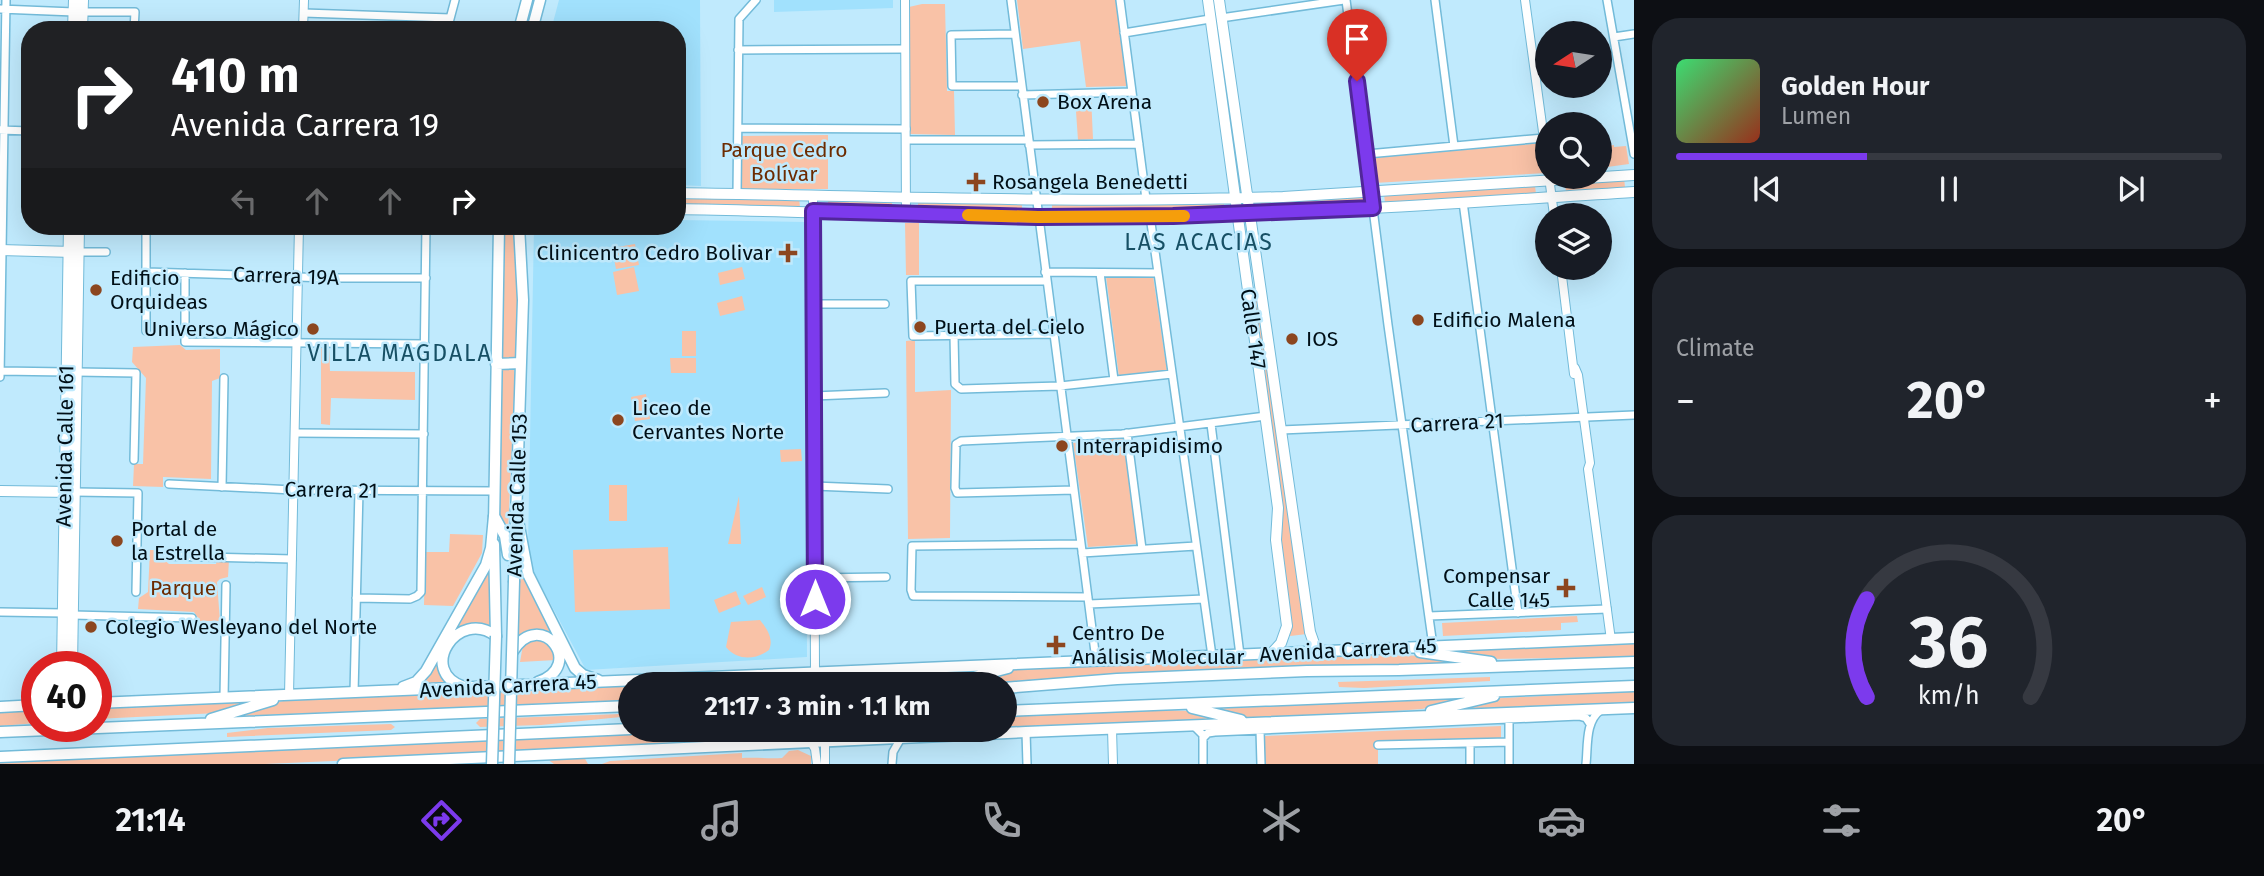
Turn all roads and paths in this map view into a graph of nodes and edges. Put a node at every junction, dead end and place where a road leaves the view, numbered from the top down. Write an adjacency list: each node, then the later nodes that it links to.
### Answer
1 (6, 0): 18 (street)
2 (74, 0): 19 (main road)
3 (83, 0): 19 (main road)
4 (304, 0): 20 (street)
5 (455, 0): 21 (street)
6 (527, 0): 28 (main road)
7 (540, 0): 29 (main road)
8 (756, 0): 34 (street)
9 (905, 0): 35 (street)
10 (1011, 0): 31 (street)
11 (1120, 0): 30 (street)
12 (1208, 0): 22 (main road, Calle 147)
13 (1219, 0): 22 (main road, Calle 147)
14 (1345, 0): 22 (street); 50 (street)
15 (1435, 0): 49 (street)
16 (1525, 0): 40 (street)
17 (1607, 0): 33 (street)
18 (3, 9): 19 (street); 43 (street)
19 (78, 12): 23 (main road); 24 (main road); 25 (street)
20 (303, 13): 21 (street); 26 (street)
21 (450, 18): 27 (street)
22 (1216, 18): 30 (street); 63 (main road, Calle 147); 64 (main road, Calle 147)
23 (76, 21)
24 (80, 21)
25 (134, 21)
26 (303, 21)
27 (449, 21)
28 (521, 21)
29 (534, 21)
30 (1124, 33): 37 (street)
31 (1015, 34): 36 (street); 36 (street)
32 (1634, 34): 33 (street)
33 (1614, 37): 39 (street)
34 (738, 50): 35 (street); 41 (street)
35 (905, 50): 42 (street)
36 (1022, 90): 37 (street); 47 (street)
37 (1132, 92): 48 (street)
38 (1634, 102): 39 (street)
39 (1625, 103): 51 (street)
40 (1540, 112)
41 (738, 128): 42 (street); 59 (street)
42 (905, 129): 46 (street)
43 (2, 130): 44 (street); 84 (street)
44 (21, 131)
45 (1535, 139): 49 (street)
46 (906, 140): 47 (street); 61 (street)
47 (1028, 142): 48 (street); 66 (street)
48 (1139, 144): 65 (street)
49 (1454, 146): 50 (street)
50 (1367, 154): 56 (street)
51 (1634, 154)
52 (1634, 175): 53 (main road)
53 (1612, 176)
54 (1535, 179): 56 (main road)
55 (1551, 189): 62 (street)
56 (1372, 191): 64 (main road); 69 (street)
57 (1634, 192): 62 (main road)
58 (686, 193): 59 (main road)
59 (737, 194): 60 (main road)
60 (813, 195): 61 (main road); 71 (street)
61 (906, 197): 66 (main road); 72 (street)
62 (1552, 197): 67 (main road); 68 (street)
63 (1235, 198): 64 (main road); 65 (main road); 73 (main road, Calle 147)
64 (1246, 198): 74 (main road, Calle 147)
65 (1146, 199): 66 (main road)
66 (1036, 201): 76 (street)
67 (1463, 202): 69 (main road); 118 (street)
68 (1553, 203)
69 (1373, 208): 74 (main road); 120 (street)
70 (686, 209): 71 (main road)
71 (813, 211): 72 (main road); 98 (street)
72 (906, 214): 76 (main road)
73 (1237, 214): 74 (main road); 75 (main road); 96 (main road, Calle 147)
74 (1249, 214): 95 (main road, Calle 147)
75 (1150, 216): 76 (main road); 90 (street)
76 (1038, 217): 92 (street)
77 (71, 235): 85 (main road, Avenida Calle 161)
78 (77, 235): 85 (main road, Avenida Calle 161)
79 (146, 235): 87 (street)
80 (299, 235): 91 (street)
81 (426, 235): 93 (street)
82 (499, 235): 104 (main road, Avenida Calle 153)
83 (519, 235): 105 (main road, Avenida Calle 153)
84 (1, 250): 85 (main road); 106 (street)
85 (74, 252): 86 (street); 107 (main road, Avenida Calle 161)
86 (106, 252)
87 (146, 272): 88 (street, Carrera 19A); 99 (street)
88 (185, 273): 91 (street, Carrera 19A); 102 (street)
89 (1100, 273): 90 (street); 92 (street); 111 (street)
90 (1158, 273): 108 (street)
91 (298, 277): 93 (street, Carrera 19A); 102 (street)
92 (1045, 277): 100 (street); 101 (street)
93 (426, 278): 103 (street)
94 (1563, 280): 117 (street)
95 (1259, 287): 96 (main road); 122 (main road, Calle 147)
96 (1248, 288): 116 (main road, Calle 147)
97 (885, 303): 98 (street)
98 (813, 304): 114 (street)
99 (146, 331)
100 (1053, 334): 101 (street); 112 (street)
101 (954, 335): 112 (street)
102 (296, 342): 103 (street); 123 (street)
103 (425, 344): 125 (street)
104 (496, 363): 105 (main road); 137 (main road, Avenida Calle 153)
105 (521, 363): 139 (main road, Avenida Calle 153)
106 (0, 371): 107 (street); 109 (street)
107 (72, 372): 127 (street); 138 (main road, Avenida Calle 161)
108 (1172, 373): 111 (street); 121 (street)
109 (0, 377)
110 (225, 378): 129 (street)
111 (1114, 380): 112 (street)
112 (1060, 386): 126 (street)
113 (885, 393): 114 (street)
114 (814, 396): 130 (street)
115 (1634, 415): 117 (street, Carrera 21)
116 (1266, 416): 119 (street); 170 (main road, Calle 147)
117 (1581, 418): 118 (street, Carrera 21); 155 (street)
118 (1492, 421): 120 (street, Carrera 21); 157 (street)
119 (1211, 424): 121 (street); 171 (street)
120 (1402, 426): 122 (street, Carrera 21); 159 (street)
121 (1180, 428): 124 (street); 142 (street)
122 (1280, 430): 169 (main road, Calle 147)
123 (295, 433): 125 (street); 132 (street)
124 (1127, 433): 126 (street); 143 (street)
125 (424, 435): 136 (street)
126 (1067, 438): 134 (street); 134 (street)
127 (134, 460)
128 (169, 484): 129 (street, Carrera 21)
129 (222, 486): 132 (street, Carrera 21)
130 (814, 486): 131 (street); 148 (street)
131 (888, 489)
132 (293, 490): 133 (street, Carrera 21); 146 (street)
133 (359, 490): 136 (street, Carrera 21); 152 (street)
134 (1074, 490): 141 (street)
135 (0, 491): 138 (main road)
136 (423, 491): 137 (street, Carrera 21); 152 (street)
137 (494, 491): 140 (main road, Avenida Calle 153)
138 (70, 492): 151 (street); 158 (main road, Avenida Calle 161)
139 (516, 510): 149 (main road, Avenida Calle 153); 179 (main road)
140 (494, 516): 149 (main road, Avenida Calle 153); 161 (main road, Avenida Calle 153); 185 (main road)
141 (1081, 544): 144 (street); 154 (street)
142 (1196, 546): 143 (street); 153 (street)
143 (1142, 549): 144 (street)
144 (1082, 553): 154 (street)
145 (165, 556): 146 (street)
146 (292, 559): 188 (street)
147 (886, 577): 148 (street)
148 (815, 578): 177 (street)
149 (511, 582): 168 (main road, Avenida Calle 153, bridge); 223 (main road, Avenida Calle 153, bridge)
150 (226, 585): 189 (street)
151 (136, 592)
152 (356, 598): 187 (street)
153 (1204, 598): 154 (street); 172 (street)
154 (1088, 601): 173 (street)
155 (1607, 609): 157 (street); 163 (street)
156 (0, 612): 158 (street)
157 (1518, 613): 159 (street)
158 (68, 614): 160 (street); 166 (main road, Avenida Calle 161); 167 (main road, Avenida Calle 161)
159 (1429, 616): 164 (street)
160 (192, 618)
161 (496, 636): 183 (main road); 228 (main road, Avenida Calle 153, bridge)
162 (1634, 638): 163 (main road, Avenida Carrera 45)
163 (1611, 640): 164 (main road, Avenida Carrera 45)
164 (1433, 646): 165 (main road, Avenida Carrera 45)
165 (1388, 649): 169 (main road, Avenida Carrera 45); 176 (main road)
166 (64, 651)
167 (71, 651)
168 (513, 651): 181 (main road); 223 (main road, Avenida Calle 153, bridge)
169 (1317, 652): 170 (main road, Avenida Carrera 45)
170 (1271, 654): 171 (main road, Avenida Carrera 45)
171 (1240, 655): 172 (main road, Avenida Carrera 45)
172 (1212, 656): 173 (main road, Avenida Carrera 45)
173 (1096, 660): 175 (main road, Avenida Carrera 45)
174 (1634, 662): 176 (main road, Avenida Carrera 45)
175 (1028, 663): 177 (main road, Avenida Carrera 45); 178 (main road)
176 (1514, 667): 184 (main road, Avenida Carrera 45)
177 (815, 672)
178 (993, 672)
179 (604, 682): 180 (main road, Avenida Carrera 45); 181 (main road, Avenida Carrera 45)
180 (618, 682)
181 (530, 685): 183 (main road, Avenida Carrera 45)
182 (1634, 686): 186 (main road)
183 (467, 687): 185 (main road, Avenida Carrera 45)
184 (1017, 687)
185 (386, 691): 187 (main road, Avenida Carrera 45)
186 (1514, 691): 193 (main road); 198 (main road)
187 (354, 693): 188 (main road, Avenida Carrera 45)
188 (289, 695): 189 (main road, Avenida Carrera 45); 200 (main road)
189 (224, 698): 190 (main road, Avenida Carrera 45)
190 (112, 702)
191 (21, 706): 194 (main road)
192 (618, 706): 200 (main road, Avenida Carrera 45)
193 (1175, 706): 197 (main road); 203 (main road)
194 (0, 707)
195 (1634, 708): 196 (main road)
196 (1603, 709): 198 (main road); 201 (street)
197 (1017, 711)
198 (1408, 716): 203 (main road)
199 (1508, 719): 201 (street); 203 (street); 214 (street)
200 (192, 724): 206 (main road, Avenida Carrera 45)
201 (1590, 724): 239 (street)
202 (1194, 726): 203 (main road); 204 (main road); 209 (street)
203 (1261, 727): 209 (street); 236 (street)
204 (1112, 729): 208 (main road); 234 (street)
205 (618, 730): 220 (main road)
206 (0, 732)
207 (1017, 732): 208 (main road)
208 (1026, 732): 233 (street)
209 (1203, 738): 235 (street)
210 (734, 742): 218 (main road)
211 (825, 742): 215 (main road); 232 (street)
212 (882, 742): 224 (street)
213 (898, 742): 224 (street)
214 (1508, 742): 216 (street); 238 (street)
215 (811, 743): 218 (main road); 231 (street)
216 (1470, 743): 217 (street); 237 (street)
217 (1378, 745)
218 (715, 747): 219 (main road)
219 (606, 752): 223 (main road); 230 (main road)
220 (0, 757)
221 (466, 759): 222 (main road); 223 (main road); 227 (main road)
222 (376, 762): 225 (main road); 226 (main road)
223 (510, 762): 229 (main road)
224 (892, 762)
225 (343, 764)
226 (389, 764)
227 (449, 764)
228 (492, 764)
229 (546, 764)
230 (592, 764)
231 (817, 764)
232 (825, 764)
233 (1027, 764)
234 (1113, 764)
235 (1203, 764)
236 (1261, 764)
237 (1471, 764)
238 (1509, 764)
239 (1586, 764)

